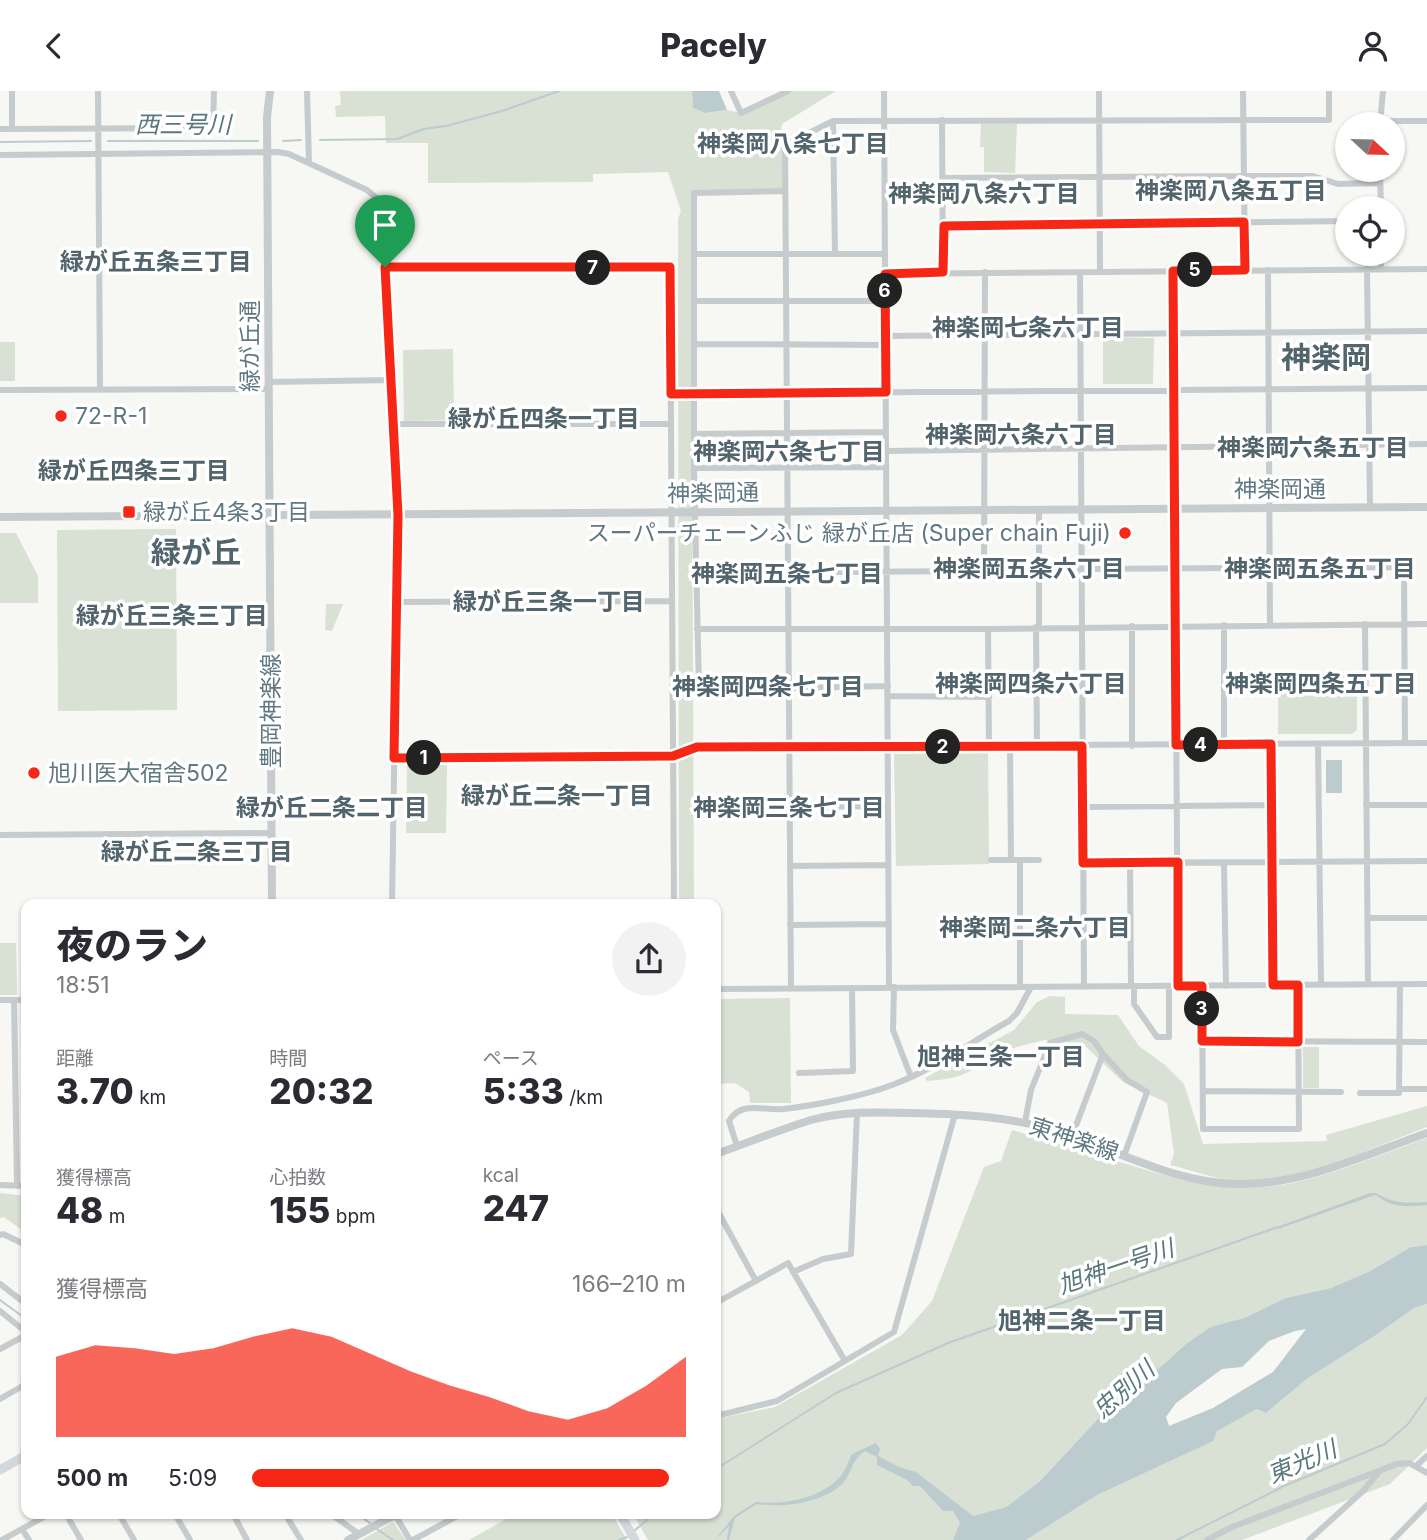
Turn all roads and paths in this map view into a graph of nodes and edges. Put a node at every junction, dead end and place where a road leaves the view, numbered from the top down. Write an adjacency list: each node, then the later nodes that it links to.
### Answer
1 (12, 91): 23 (street)
2 (98, 91): 21 (street)
3 (214, 91): 21 (street)
4 (270, 91): 24 (street, 緑が丘通)
5 (307, 91): 27 (street)
6 (731, 91): 7 (street)
7 (788, 91)
8 (884, 91): 18 (street)
9 (1099, 91): 14 (street)
10 (1242, 91): 15 (street)
11 (1329, 91): 15 (street)
12 (1383, 91): 13 (street)
13 (1381, 112)
14 (1099, 119): 15 (street); 16 (street); 29 (street)
15 (1242, 119): 28 (street)
16 (942, 120): 18 (street); 30 (street)
17 (833, 121): 18 (street); 32 (street); 40 (street)
18 (884, 121): 41 (street)
19 (1427, 121): 20 (street)
20 (1405, 122)
21 (99, 128): 23 (street); 25 (street)
22 (0, 129): 23 (street)
23 (12, 129)
24 (268, 152): 25 (street); 27 (street); 69 (street, 緑が丘通)
25 (99, 154): 26 (street); 74 (street)
26 (0, 155)
27 (309, 163): 43 (street)
28 (1244, 176): 29 (street); 31 (street); 35 (street)
29 (1100, 177): 30 (street); 36 (street)
30 (943, 179): 37 (street)
31 (1380, 183): 33 (street)
32 (785, 191): 38 (street); 39 (street)
33 (1381, 196)
34 (1335, 221): 35 (street)
35 (1244, 222): 36 (street); 46 (street)
36 (1100, 223): 37 (street); 49 (street)
37 (944, 226): 51 (street)
38 (694, 254): 39 (street); 55 (street)
39 (785, 254): 40 (street); 56 (street)
40 (835, 254): 41 (street)
41 (885, 254): 54 (street)
42 (1381, 266): 48 (street)
43 (385, 267): 68 (street); 80 (street)
44 (1367, 269): 47 (street); 48 (street); 60 (street)
45 (1427, 269): 48 (street)
46 (1245, 270): 47 (street); 50 (street)
47 (1268, 270): 59 (street)
48 (1381, 270)
49 (1100, 271): 50 (street); 53 (street)
50 (1173, 271): 61 (street)
51 (943, 272): 52 (street); 54 (street)
52 (985, 272): 53 (street); 62 (street)
53 (1080, 272): 63 (street)
54 (885, 274): 57 (street)
55 (695, 301): 56 (street); 65 (street)
56 (786, 301): 57 (street); 66 (street)
57 (885, 301): 64 (street)
58 (1427, 331): 60 (street)
59 (1269, 332): 60 (street); 61 (street); 72 (street)
60 (1368, 332): 70 (street)
61 (1174, 333): 63 (street); 75 (street)
62 (985, 334): 63 (street); 64 (street); 76 (street)
63 (1079, 334): 77 (street)
64 (886, 335): 67 (street)
65 (695, 345): 66 (street); 81 (street)
66 (786, 345): 67 (street); 79 (street)
67 (886, 345): 78 (street)
68 (392, 380): 69 (street); 82 (street)
69 (269, 385): 74 (street); 109 (street, 緑が丘通)
70 (1368, 388): 71 (street); 72 (street); 89 (street)
71 (1427, 388)
72 (1268, 389): 75 (street); 88 (street)
73 (0, 390): 74 (street)
74 (100, 390)
75 (1174, 390): 77 (street); 90 (street)
76 (985, 391): 77 (street); 78 (street); 92 (street)
77 (1081, 391): 91 (street)
78 (886, 392): 79 (street); 84 (street)
79 (786, 393): 81 (street); 85 (street)
80 (671, 394): 81 (street); 83 (street)
81 (694, 394): 86 (street)
82 (394, 424): 83 (street); 108 (street)
83 (671, 424): 107 (street)
84 (886, 432): 85 (street); 93 (street)
85 (787, 433): 86 (street); 96 (street)
86 (695, 434): 95 (street)
87 (1427, 444): 89 (street)
88 (1269, 445): 89 (street); 90 (street); 98 (street)
89 (1368, 445): 99 (street)
90 (1175, 446): 91 (street); 100 (street)
91 (1081, 447): 92 (street); 102 (street)
92 (986, 449): 93 (street); 104 (street)
93 (886, 451): 94 (street)
94 (887, 467): 96 (street); 103 (street)
95 (694, 468): 96 (street); 105 (street)
96 (787, 468): 106 (street)
97 (1427, 507): 99 (street, 神楽岡通)
98 (1270, 508): 99 (street, 神楽岡通); 100 (street, 神楽岡通); 112 (street)
99 (1370, 508)
100 (1175, 509): 102 (street, 神楽岡通); 111 (street)
101 (1039, 510): 102 (street, 神楽岡通); 104 (street, 神楽岡通); 128 (street)
102 (1081, 510): 113 (street)
103 (887, 511): 104 (street, 神楽岡通); 106 (street, 神楽岡通); 114 (street)
104 (985, 511): 114 (street)
105 (696, 512): 106 (street, 神楽岡通); 107 (street, 神楽岡通); 115 (street)
106 (787, 512): 116 (street)
107 (671, 513): 108 (street, 神楽岡通); 117 (street)
108 (398, 515): 109 (street, 神楽岡通); 118 (street)
109 (270, 516): 110 (street, 神楽岡通); 159 (street, 豊岡神楽線)
110 (0, 517)
111 (1176, 568): 112 (street); 113 (street); 126 (street)
112 (1270, 568): 120 (street); 123 (street)
113 (1080, 569): 124 (street)
114 (887, 571): 116 (street); 127 (street)
115 (696, 573): 116 (street); 129 (street)
116 (788, 573): 130 (street)
117 (672, 601): 118 (street); 150 (street)
118 (398, 602): 151 (street)
119 (1365, 624): 120 (street); 123 (street); 141 (street)
120 (1404, 624): 121 (street); 136 (street)
121 (1427, 624)
122 (1224, 625): 123 (street); 126 (street); 138 (street)
123 (1270, 625)
124 (1081, 626): 125 (street); 128 (street); 145 (street)
125 (1132, 626): 126 (street); 146 (street)
126 (1175, 626): 143 (street)
127 (887, 627): 130 (street); 131 (street); 132 (street)
128 (1037, 627): 131 (street); 142 (street)
129 (697, 629): 130 (street); 133 (street)
130 (788, 629): 133 (street)
131 (988, 629): 135 (street)
132 (888, 686): 133 (street); 134 (street)
133 (789, 689): 149 (street)
134 (888, 696): 135 (street); 147 (street)
135 (989, 697): 148 (street)
136 (1405, 743): 137 (street); 141 (street)
137 (1427, 743)
138 (1224, 744): 139 (street); 143 (street)
139 (1271, 744): 140 (street); 152 (street)
140 (1318, 744): 141 (street); 165 (street)
141 (1366, 744): 153 (street)
142 (1037, 745): 144 (street); 145 (street)
143 (1176, 745): 146 (street); 156 (street)
144 (1010, 746): 148 (street); 162 (street)
145 (1082, 746): 146 (street); 158 (street)
146 (1132, 746)
147 (888, 747): 148 (street); 149 (street); 155 (street)
148 (989, 747)
149 (790, 748): 150 (street); 157 (street)
150 (673, 756): 151 (street); 177 (street)
151 (394, 758): 176 (street)
152 (1272, 805): 156 (street); 169 (street)
153 (1366, 805): 154 (street); 166 (street)
154 (1427, 805)
155 (888, 806): 157 (street); 173 (street)
156 (1177, 806): 158 (street); 168 (street)
157 (790, 807): 174 (street)
158 (1083, 807): 170 (street)
159 (272, 833): 160 (street); 175 (street, 豊岡神楽線)
160 (0, 835)
161 (991, 860): 162 (street)
162 (1011, 860): 163 (street)
163 (1020, 860): 164 (street); 194 (street)
164 (1039, 860)
165 (1320, 861): 166 (street); 169 (street); 185 (street)
166 (1367, 861): 167 (street); 178 (street)
167 (1427, 861)
168 (1178, 862): 171 (street); 172 (street); 190 (street)
169 (1272, 862): 172 (street); 183 (street)
170 (1083, 863): 171 (street); 196 (street)
171 (1130, 863): 188 (street)
172 (1224, 863): 192 (street)
173 (888, 865): 174 (street); 180 (street)
174 (790, 866): 181 (street)
175 (272, 899)
176 (392, 899)
177 (674, 899)
178 (1368, 918): 179 (street); 186 (street)
179 (1427, 918)
180 (889, 924): 181 (street); 193 (street)
181 (790, 925): 199 (street)
182 (1427, 984): 187 (street)
183 (1273, 985): 184 (street); 192 (street)
184 (1298, 985): 185 (street); 204 (street)
185 (1321, 985): 186 (street)
186 (1368, 985): 187 (street)
187 (1400, 985): 205 (street)
188 (1132, 986): 189 (street); 189 (street); 196 (street)
189 (1169, 986): 190 (street)
190 (1178, 986): 191 (street)
191 (1202, 986): 192 (street); 203 (street)
192 (1226, 986)
193 (891, 987): 194 (street); 197 (street); 209 (street)
194 (1020, 987): 195 (street)
195 (1031, 987): 196 (street); 209 (street)
196 (1084, 987)
197 (852, 988): 199 (street); 208 (street)
198 (721, 989): 199 (street)
199 (791, 989)
200 (0, 1000): 201 (street)
201 (14, 1000): 202 (street); 225 (street)
202 (21, 1000)
203 (1202, 1041): 204 (street); 212 (street)
204 (1298, 1042): 205 (street); 213 (street)
205 (1399, 1042): 206 (street); 210 (street)
206 (1427, 1042)
207 (1103, 1054): 218 (street); 220 (street); 223 (street)
208 (799, 1073)
209 (911, 1077): 221 (street)
210 (1399, 1089): 211 (street); 215 (street)
211 (1427, 1089)
212 (1203, 1091): 213 (street); 213 (street)
213 (1298, 1092): 214 (street)
214 (1341, 1092)
215 (1360, 1093)
216 (857, 1113): 217 (street, 東神楽線); 221 (street, 東神楽線); 230 (street)
217 (955, 1114): 218 (street, 東神楽線); 239 (street)
218 (1025, 1122): 220 (street, 東神楽線)
219 (1427, 1133): 223 (street, 東神楽線)
220 (1072, 1136): 223 (street, 東神楽線)
221 (737, 1146): 222 (street, 東神楽線)
222 (721, 1152)
223 (1124, 1156)
224 (0, 1185): 225 (street)
225 (17, 1186): 226 (street)
226 (21, 1186)
227 (721, 1216): 231 (street)
228 (0, 1235): 229 (street)
229 (21, 1243)
230 (793, 1272): 231 (street); 239 (street)
231 (756, 1281): 234 (street)
232 (0, 1284): 233 (street)
233 (21, 1300)
234 (721, 1300)
235 (0, 1311): 236 (street)
236 (21, 1329)
237 (21, 1336): 238 (street)
238 (0, 1349)
239 (845, 1361): 242 (street)
240 (21, 1387): 241 (street)
241 (0, 1399)
242 (721, 1415)
243 (1427, 1456): 245 (street)
244 (21, 1458): 246 (main road)
245 (1416, 1467): 247 (street); 248 (street)
246 (0, 1470)
247 (1380, 1471): 273 (street); 274 (street)
248 (1427, 1473)
249 (1427, 1505): 275 (street)
250 (40, 1519): 261 (street)
251 (69, 1519): 265 (street)
252 (123, 1519): 266 (street)
253 (178, 1519): 267 (street)
254 (236, 1519): 268 (street)
255 (288, 1519): 269 (street)
256 (340, 1519): 262 (street)
257 (386, 1519): 262 (street)
258 (397, 1519): 271 (street)
259 (447, 1519): 271 (street)
260 (623, 1519): 272 (main road)
261 (22, 1529): 263 (street); 264 (street)
262 (363, 1532): 270 (street)
263 (2, 1540)
264 (29, 1540)
265 (81, 1540)
266 (134, 1540)
267 (190, 1540)
268 (247, 1540)
269 (301, 1540)
270 (348, 1540)
271 (412, 1540)
272 (635, 1540)
273 (1207, 1540)
274 (1309, 1540)
275 (1393, 1540)

